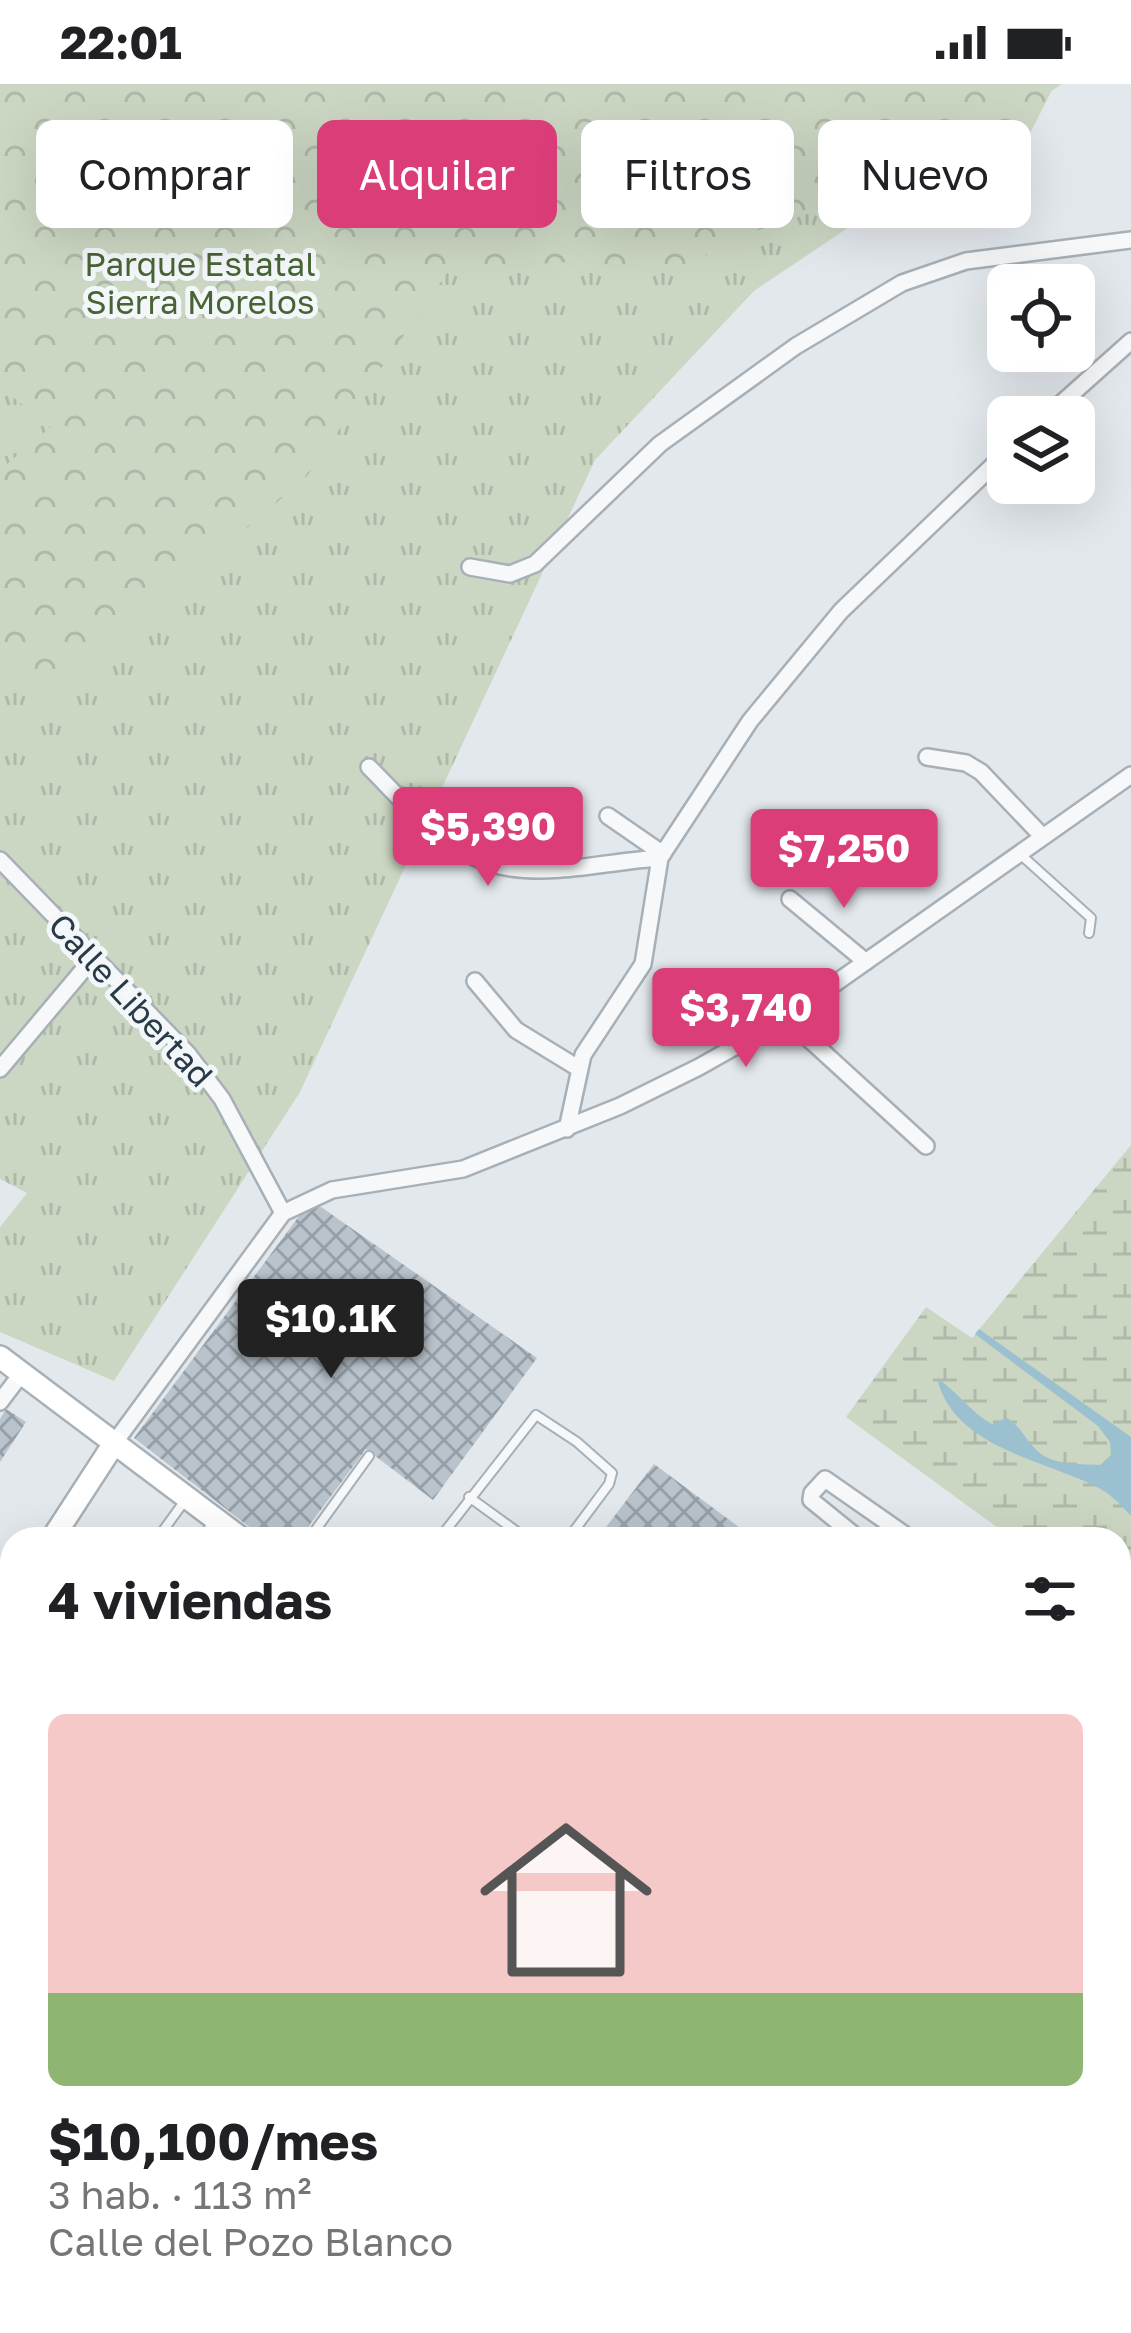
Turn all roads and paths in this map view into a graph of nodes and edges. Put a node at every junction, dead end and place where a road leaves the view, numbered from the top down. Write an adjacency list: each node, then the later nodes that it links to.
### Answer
1 (1131, 240): 5 (street)
2 (1131, 341): 3 (street)
3 (1069, 396)
4 (987, 471): 12 (street)
5 (470, 567)
6 (927, 757): 10 (street)
7 (369, 767): 12 (street)
8 (1131, 775): 10 (street)
9 (608, 816): 12 (street)
10 (1043, 837): 11 (street)
11 (1020, 854): 15 (lane); 17 (street)
12 (661, 856): 20 (street)
13 (0, 860): 16 (street, Calle Libertad)
14 (790, 899): 17 (street)
15 (1089, 933)
16 (94, 957): 21 (street); 24 (street, Calle Libertad)
17 (866, 962): 19 (street)
18 (475, 981): 20 (street)
19 (786, 1018): 22 (street); 23 (street)
20 (578, 1068): 22 (street)
21 (0, 1069)
22 (567, 1129): 24 (street)
23 (926, 1146)
24 (283, 1213): 27 (street)
25 (6, 1364): 26 (street); 27 (main road)
26 (0, 1402)
27 (115, 1442): 29 (main road); 32 (main road)
28 (369, 1456): 36 (lane)
29 (187, 1497): 31 (main road); 33 (lane)
30 (470, 1497): 37 (lane); 38 (lane); 39 (lane)
31 (215, 1519): 34 (lane); 35 (main road)
32 (60, 1527)
33 (166, 1527)
34 (209, 1527)
35 (226, 1527)
36 (318, 1527)
37 (448, 1527)
38 (511, 1527)
39 (577, 1527)
40 (844, 1527): 41 (street)
41 (894, 1527)

